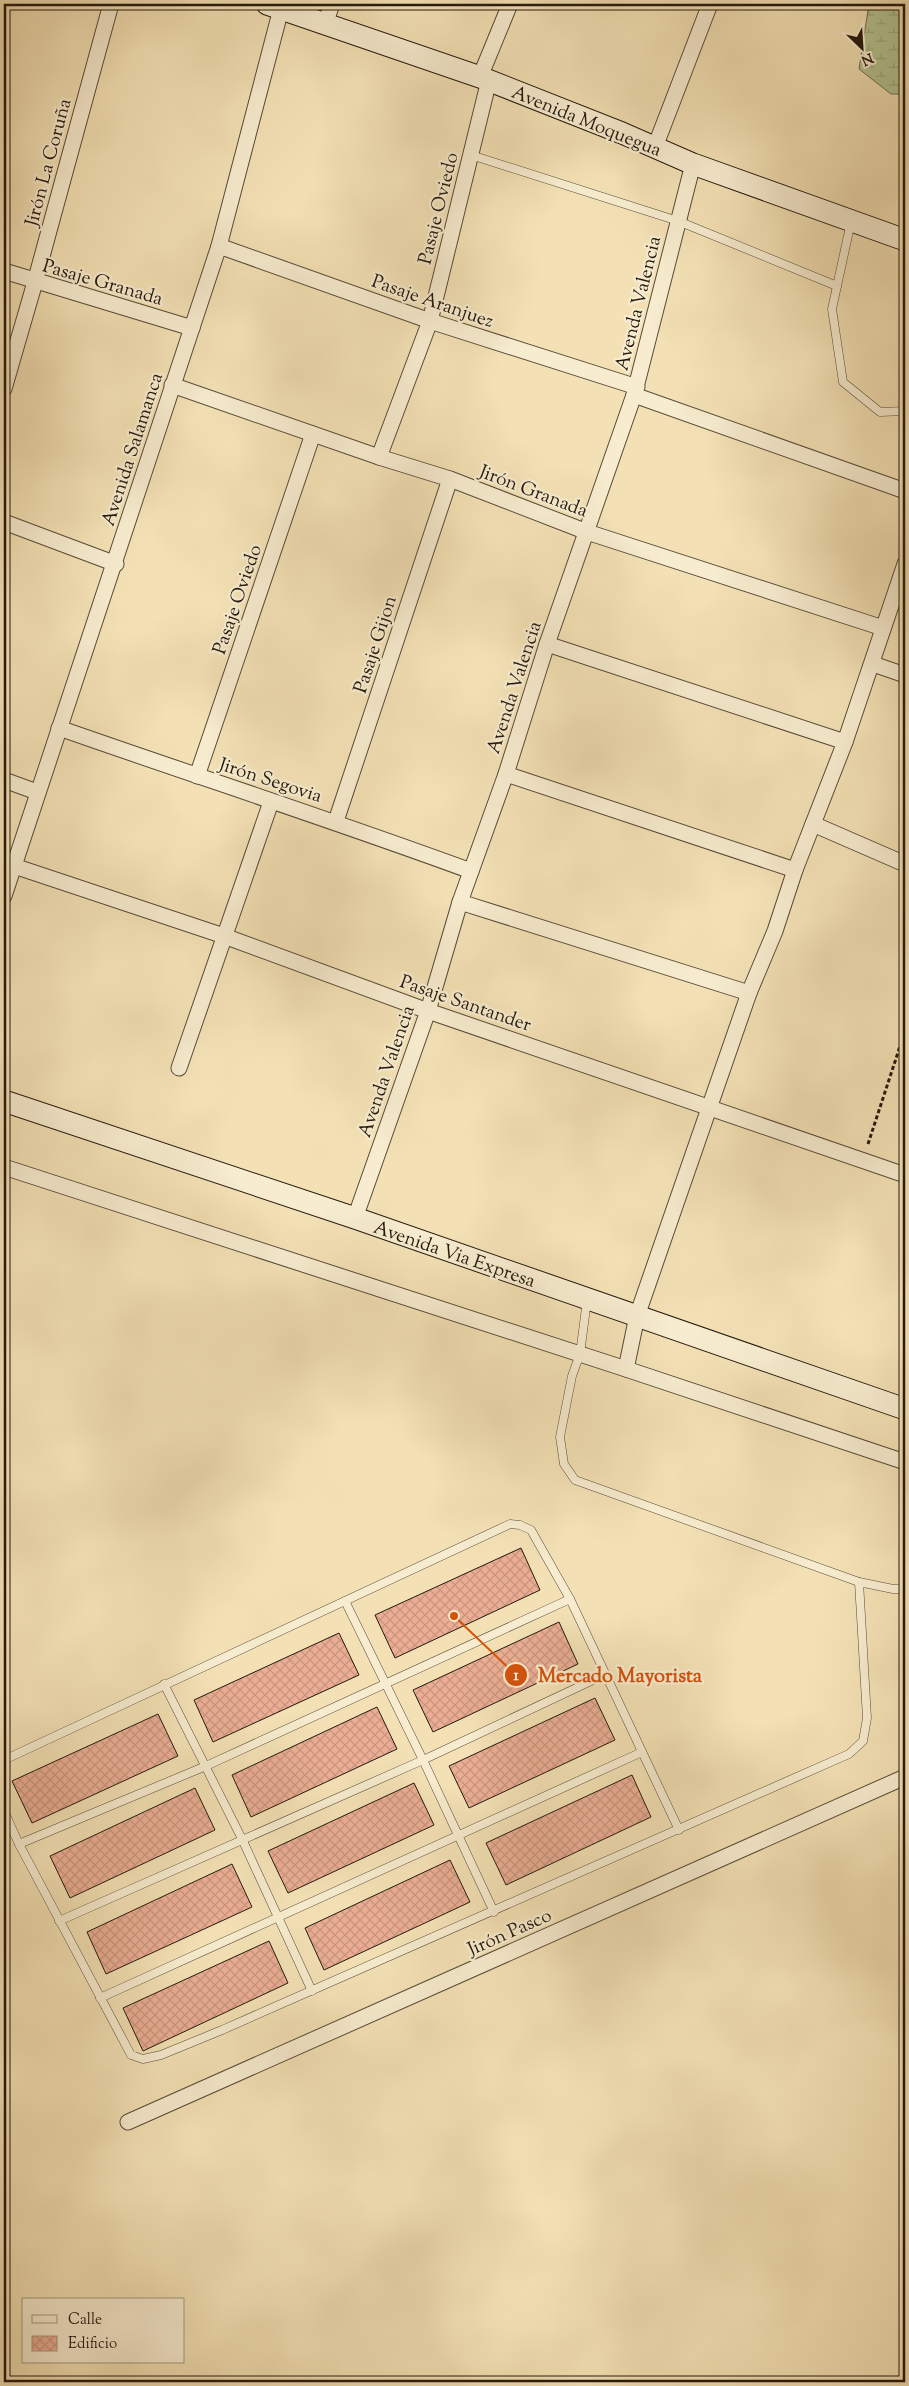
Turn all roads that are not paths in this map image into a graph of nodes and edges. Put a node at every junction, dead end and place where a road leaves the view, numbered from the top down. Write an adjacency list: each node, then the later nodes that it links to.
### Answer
1 (112, 4): 16 (street, Jirón La Coruña)
2 (332, 4): 6 (street)
3 (510, 4): 7 (street, Pasaje Oviedo)
4 (710, 4): 8 (street)
5 (274, 6): 6 (main road, Avenida Moquegua); 14 (street, Avenida Salamanca)
6 (325, 24): 7 (main road, Avenida Moquegua)
7 (484, 78): 8 (main road, Avenida Moquegua); 9 (street, Pasaje Oviedo)
8 (655, 147): 10 (main road, Avenida Moquegua)
9 (471, 155): 11 (lane); 18 (street, Pasaje Oviedo)
10 (693, 164): 11 (street, Avenda Valencia); 12 (main road, Avenida Moquegua)
11 (678, 221): 17 (lane); 22 (street, Avenda Valencia)
12 (851, 222): 13 (main road, Avenida Moquegua); 17 (lane)
13 (905, 240)
14 (219, 246): 18 (street, Pasaje Aranjuez); 19 (street, Avenida Salamanca)
15 (4, 271): 16 (street, Pasaje Granada)
16 (35, 282): 19 (street, Pasaje Granada); 21 (street, Jirón La Coruña)
17 (837, 286): 23 (lane)
18 (430, 321): 22 (street, Pasaje Aranjuez); 25 (street, Pasaje Oviedo)
19 (192, 328): 20 (street, Avenida Salamanca)
20 (172, 385): 24 (street, Jirón Granada); 30 (street, Avenida Salamanca)
21 (4, 389)
22 (635, 391): 27 (street, Pasaje Aranjuez); 29 (street, Avenda Valencia)
23 (905, 411)
24 (313, 434): 25 (street, Jirón Granada); 39 (street, Pasaje Oviedo)
25 (379, 457): 26 (street, Jirón Granada)
26 (450, 479): 29 (street, Jirón Granada); 43 (street, Pasaje Gijon)
27 (905, 491)
28 (4, 522): 30 (street)
29 (587, 532): 32 (street, Jirón Granada); 33 (street, Avenda Valencia)
30 (116, 564): 36 (street, Avenida Salamanca)
31 (905, 564): 32 (street)
32 (883, 628): 34 (street)
33 (547, 644): 37 (street); 38 (street, Avenda Valencia)
34 (873, 664): 35 (street); 37 (street)
35 (905, 675)
36 (58, 728): 39 (street, Jirón Segovia); 41 (street, Avenida Salamanca)
37 (845, 742): 44 (street)
38 (506, 774): 47 (street); 48 (street, Avenda Valencia)
39 (198, 776): 42 (street, Jirón Segovia)
40 (4, 780): 41 (street)
41 (38, 792): 46 (street, Avenida Salamanca)
42 (271, 802): 43 (street, Jirón Segovia); 51 (street)
43 (336, 821): 48 (street, Jirón Segovia)
44 (813, 824): 45 (street); 47 (street)
45 (905, 864)
46 (14, 866): 49 (street, Avenida Salamanca); 51 (street, Pasaje Santander)
47 (795, 870): 52 (street)
48 (471, 871): 50 (street, Avenda Valencia)
49 (4, 896)
50 (460, 902): 52 (street); 53 (street, Avenda Valencia)
51 (224, 936): 53 (street, Pasaje Santander); 54 (street)
52 (749, 993): 56 (street)
53 (428, 1011): 56 (street, Pasaje Santander); 59 (street, Avenda Valencia)
54 (179, 1068)
55 (4, 1101): 59 (main road, Avenida Via Expresa)
56 (711, 1108): 58 (street, Pasaje Santander); 61 (street)
57 (4, 1167): 62 (street)
58 (905, 1175)
59 (355, 1218): 60 (main road, Avenida Via Expresa)
60 (587, 1298): 61 (main road, Avenida Via Expresa); 62 (lane)
61 (638, 1316): 63 (street); 64 (main road, Avenida Via Expresa)
62 (580, 1354): 63 (street); 66 (lane)
63 (626, 1369): 65 (street)
64 (905, 1409)
65 (905, 1462)
66 (859, 1582): 67 (lane); 79 (lane)
67 (905, 1589)
68 (570, 1599): 69 (lane); 70 (lane); 72 (lane)
69 (345, 1601): 71 (lane); 72 (lane)
70 (606, 1674): 73 (lane); 75 (lane)
71 (164, 1684): 74 (lane); 76 (lane)
72 (386, 1685): 75 (lane); 76 (lane)
73 (642, 1752): 79 (lane); 80 (lane)
74 (4, 1760)
75 (423, 1760): 80 (lane); 81 (lane)
76 (206, 1766): 81 (lane); 82 (lane)
77 (905, 1777): 88 (street, Jirón Pasco)
78 (4, 1811): 82 (lane)
79 (679, 1830): 83 (lane)
80 (459, 1836): 83 (lane); 84 (lane)
81 (242, 1839): 84 (lane); 85 (lane)
82 (18, 1844): 85 (lane)
83 (494, 1912): 86 (lane)
84 (278, 1917): 86 (lane); 87 (lane)
85 (59, 1921): 87 (lane)
86 (312, 1991): 87 (lane)
87 (100, 1998)
88 (128, 2122)

